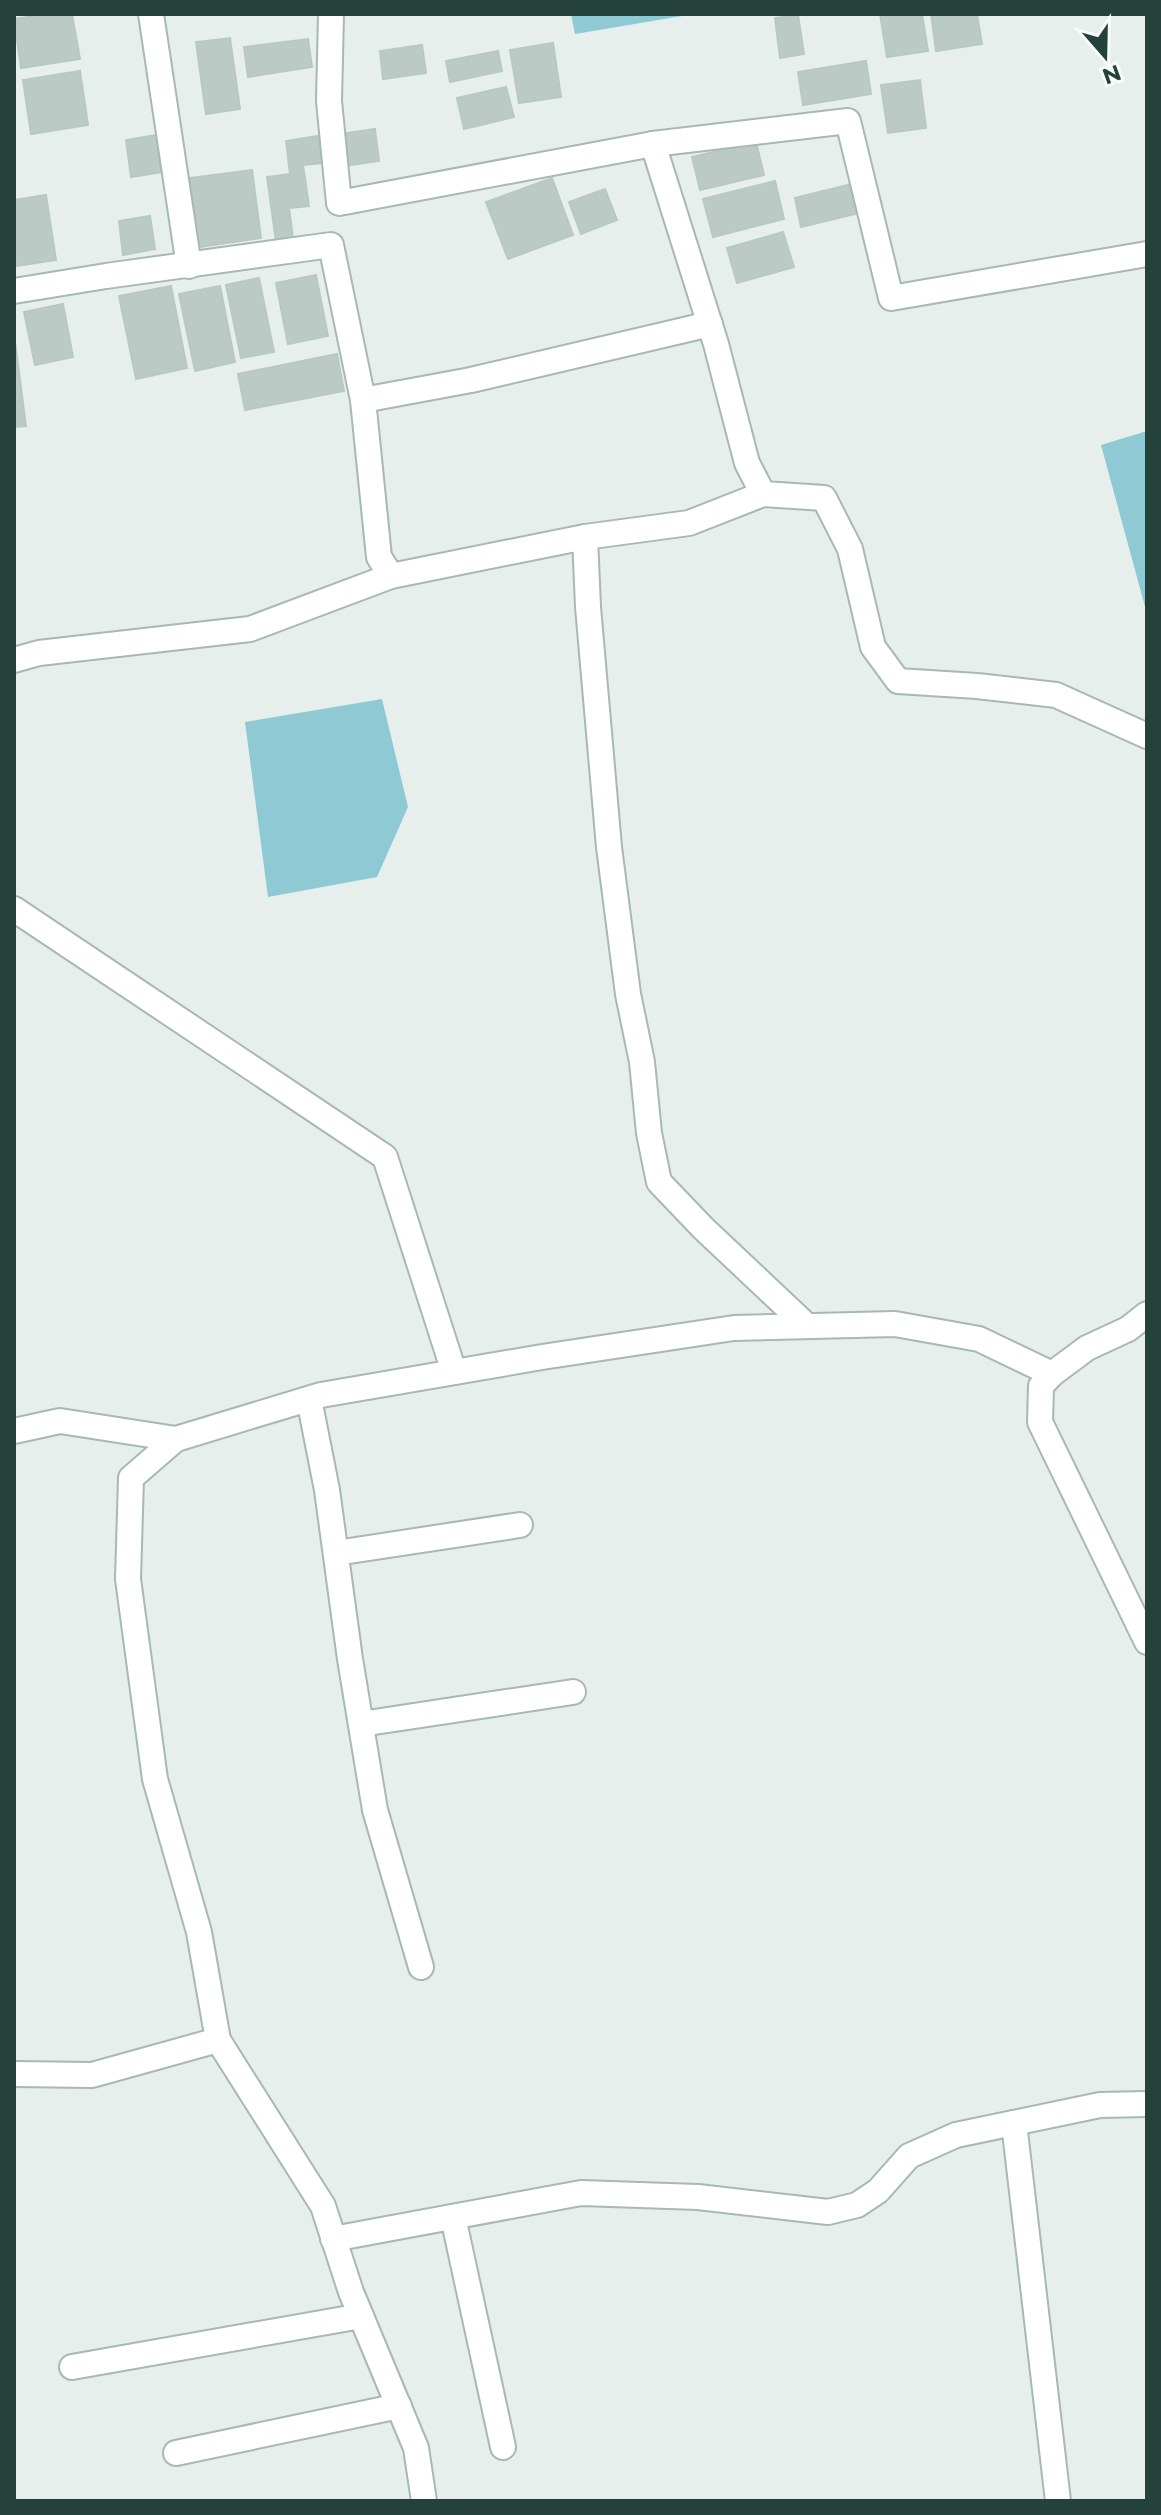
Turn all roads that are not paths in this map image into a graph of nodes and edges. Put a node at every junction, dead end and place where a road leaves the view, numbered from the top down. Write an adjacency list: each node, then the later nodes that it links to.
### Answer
1 (151, 14): 5 (street)
2 (331, 14): 3 (street)
3 (653, 144): 4 (street); 7 (street)
4 (1147, 254)
5 (189, 266): 6 (street); 8 (street)
6 (14, 291)
7 (710, 324): 8 (street); 9 (street)
8 (363, 400): 11 (street)
9 (763, 494): 10 (street); 13 (street)
10 (585, 537): 11 (street); 16 (street)
11 (391, 576): 12 (street)
12 (14, 660)
13 (1147, 736)
14 (14, 909): 17 (street)
15 (1147, 1314): 18 (street)
16 (807, 1326): 17 (street); 18 (street)
17 (454, 1372): 19 (street)
18 (1052, 1374): 24 (street)
19 (309, 1399): 21 (street); 23 (street)
20 (14, 1431): 21 (street)
21 (176, 1439): 28 (street)
22 (520, 1525): 23 (street)
23 (336, 1553): 26 (street)
24 (1147, 1642)
25 (573, 1692): 26 (street)
26 (361, 1724): 27 (street)
27 (421, 1967)
28 (218, 2040): 29 (street); 33 (street)
29 (14, 2074)
30 (1147, 2104): 31 (street)
31 (1014, 2123): 32 (street); 40 (street)
32 (453, 2217): 33 (street); 37 (street)
33 (333, 2239): 34 (street)
34 (361, 2316): 35 (street); 36 (street)
35 (72, 2367)
36 (399, 2406): 38 (street); 39 (street)
37 (503, 2447)
38 (176, 2453)
39 (424, 2501)
40 (1058, 2501)

